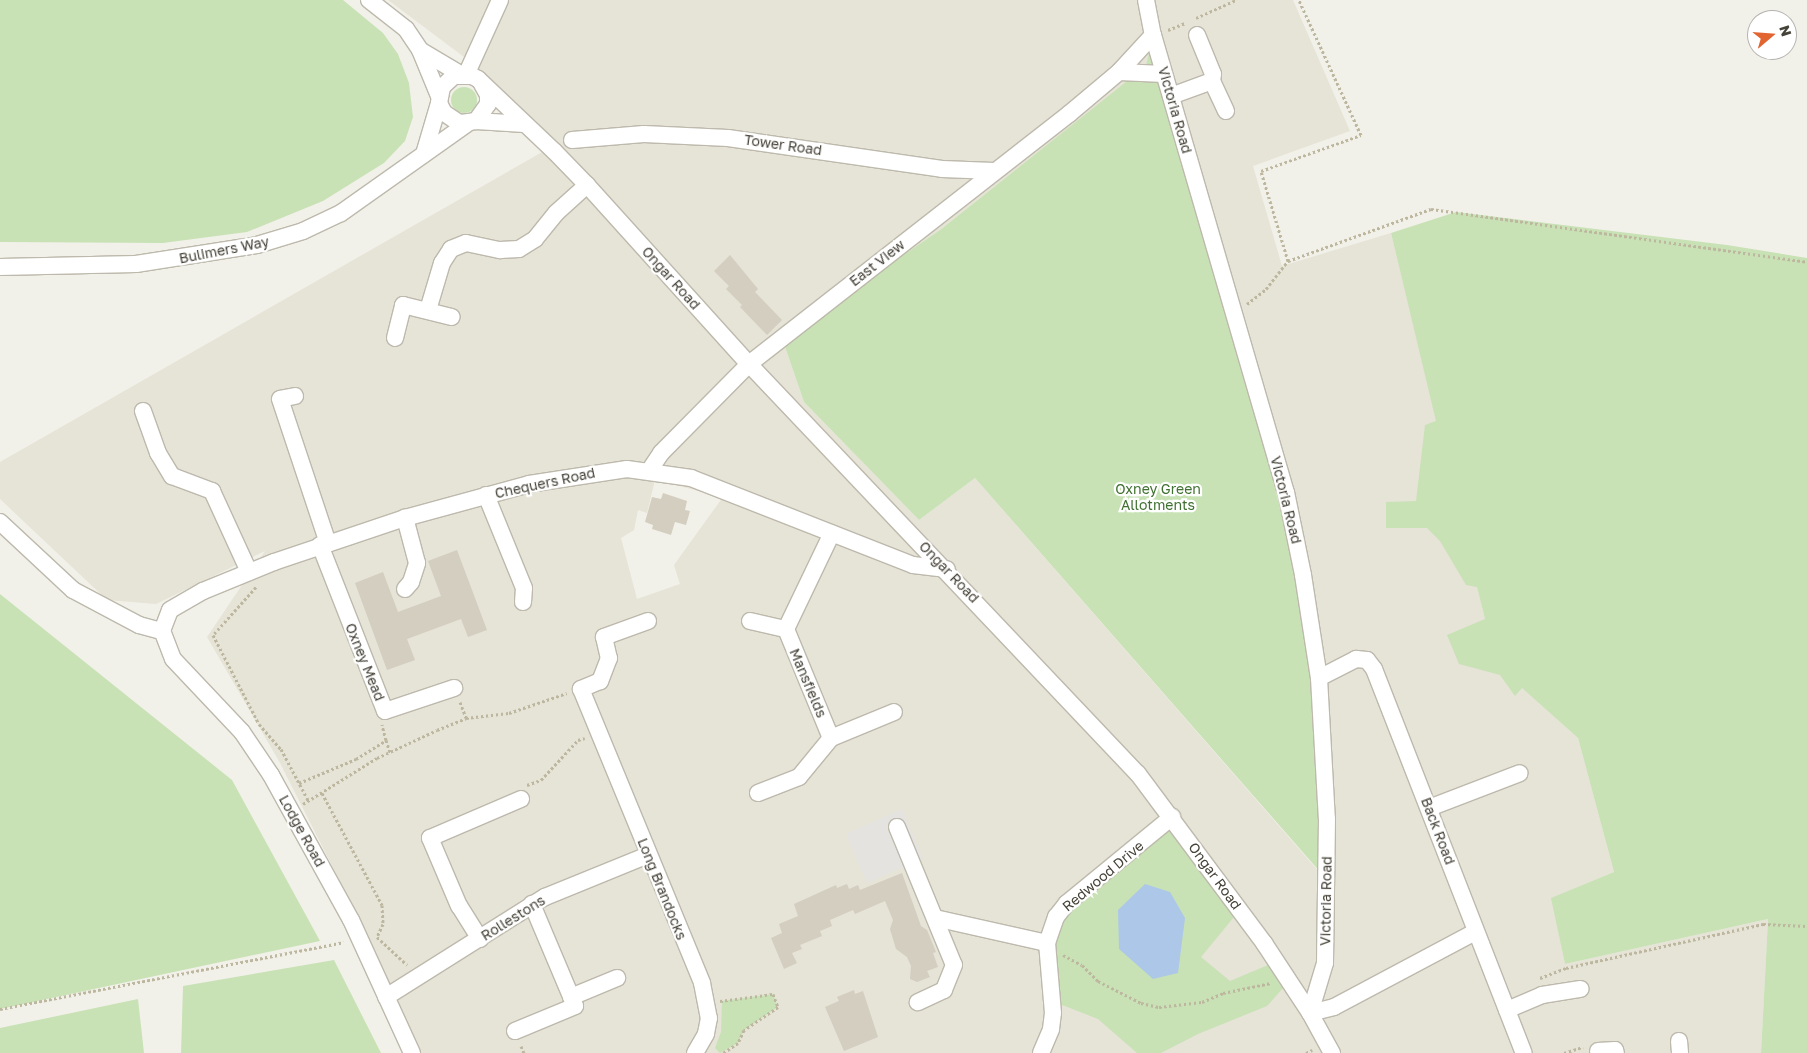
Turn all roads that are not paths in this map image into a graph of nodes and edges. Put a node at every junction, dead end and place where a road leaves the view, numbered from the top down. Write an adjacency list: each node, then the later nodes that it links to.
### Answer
1 (369, 0): 6 (street, Ongar Road)
2 (1146, 0): 4 (street, Victoria Road)
3 (498, 1): 9 (street)
4 (1154, 35): 7 (street, East View); 8 (street, Victoria Road)
5 (1198, 35): 10 (street)
6 (420, 50): 9 (street, Ongar Road); 13 (street, Ongar Road)
7 (1120, 72): 8 (street); 19 (street, East View)
8 (1164, 74): 12 (street, Victoria Road)
9 (464, 75): 11 (street, Ongar Road); 13 (street)
10 (1212, 82): 12 (street); 14 (street)
11 (482, 84): 15 (street); 16 (street, Ongar Road)
12 (1171, 96): 42 (street, Victoria Road)
13 (439, 100): 15 (street, Ongar Road); 18 (street)
14 (1226, 111)
15 (472, 122): 16 (street, Ongar Road); 18 (street, Bulimers Way)
16 (524, 124): 20 (street, Ongar Road)
17 (572, 140): 19 (street, Tower Road)
18 (424, 154): 21 (street, Bulimers Way)
19 (994, 171): 25 (street, East View)
20 (587, 185): 22 (street); 25 (street, Ongar Road)
21 (0, 267)
22 (428, 310): 23 (street); 24 (street)
23 (452, 317)
24 (395, 338)
25 (749, 364): 28 (street, East View); 34 (street, Ongar Road)
26 (295, 396): 33 (street, Oxney Mead)
27 (143, 411): 35 (street)
28 (649, 471): 29 (street, Chequers Road); 32 (street, Chequers Road)
29 (486, 495): 30 (street, Chequers Road); 37 (street)
30 (405, 518): 33 (street, Chequers Road); 36 (street)
31 (0, 522): 41 (street)
32 (832, 533): 34 (street, Chequers Road); 40 (street)
33 (324, 544): 35 (street, Chequers Road); 43 (street, Oxney Mead)
34 (947, 569): 50 (street, Ongar Road)
35 (254, 578): 41 (street, Chequers Road)
36 (404, 589)
37 (523, 602)
38 (648, 621): 52 (street, Long Brandocks)
39 (750, 621): 40 (street)
40 (786, 629): 45 (street, Mansfields)
41 (162, 631): 60 (street, Lodge Road)
42 (1319, 678): 49 (street, Back Road); 64 (street, Victoria Road)
43 (454, 688)
44 (894, 712): 45 (street)
45 (831, 738): 47 (street)
46 (1520, 773): 49 (street)
47 (758, 793)
48 (521, 799): 56 (street)
49 (1429, 808): 55 (street, Back Road)
50 (1172, 817): 57 (street, Redwood Drive); 64 (street, Ongar Road)
51 (897, 827): 54 (street)
52 (648, 855): 53 (street, Rollestons); 68 (street, Long Brandocks)
53 (532, 904): 56 (street, Rollestons); 61 (street)
54 (935, 918): 57 (street); 62 (street)
55 (1476, 932): 63 (street, Back Road); 64 (street)
56 (480, 939): 60 (street, Rollestons)
57 (1047, 943): 69 (street, Redwood Drive)
58 (617, 978): 61 (street)
59 (1581, 989): 63 (street)
60 (386, 997): 67 (street, Lodge Road)
61 (571, 997): 65 (street)
62 (918, 1002)
63 (1507, 1010): 71 (street, Back Road)
64 (1310, 1013): 70 (street, Ongar Road)
65 (515, 1031)
66 (1598, 1052): 72 (street)
67 (412, 1053)
68 (695, 1053)
69 (1041, 1053)
70 (1332, 1053)
71 (1524, 1053)
72 (1616, 1053)

